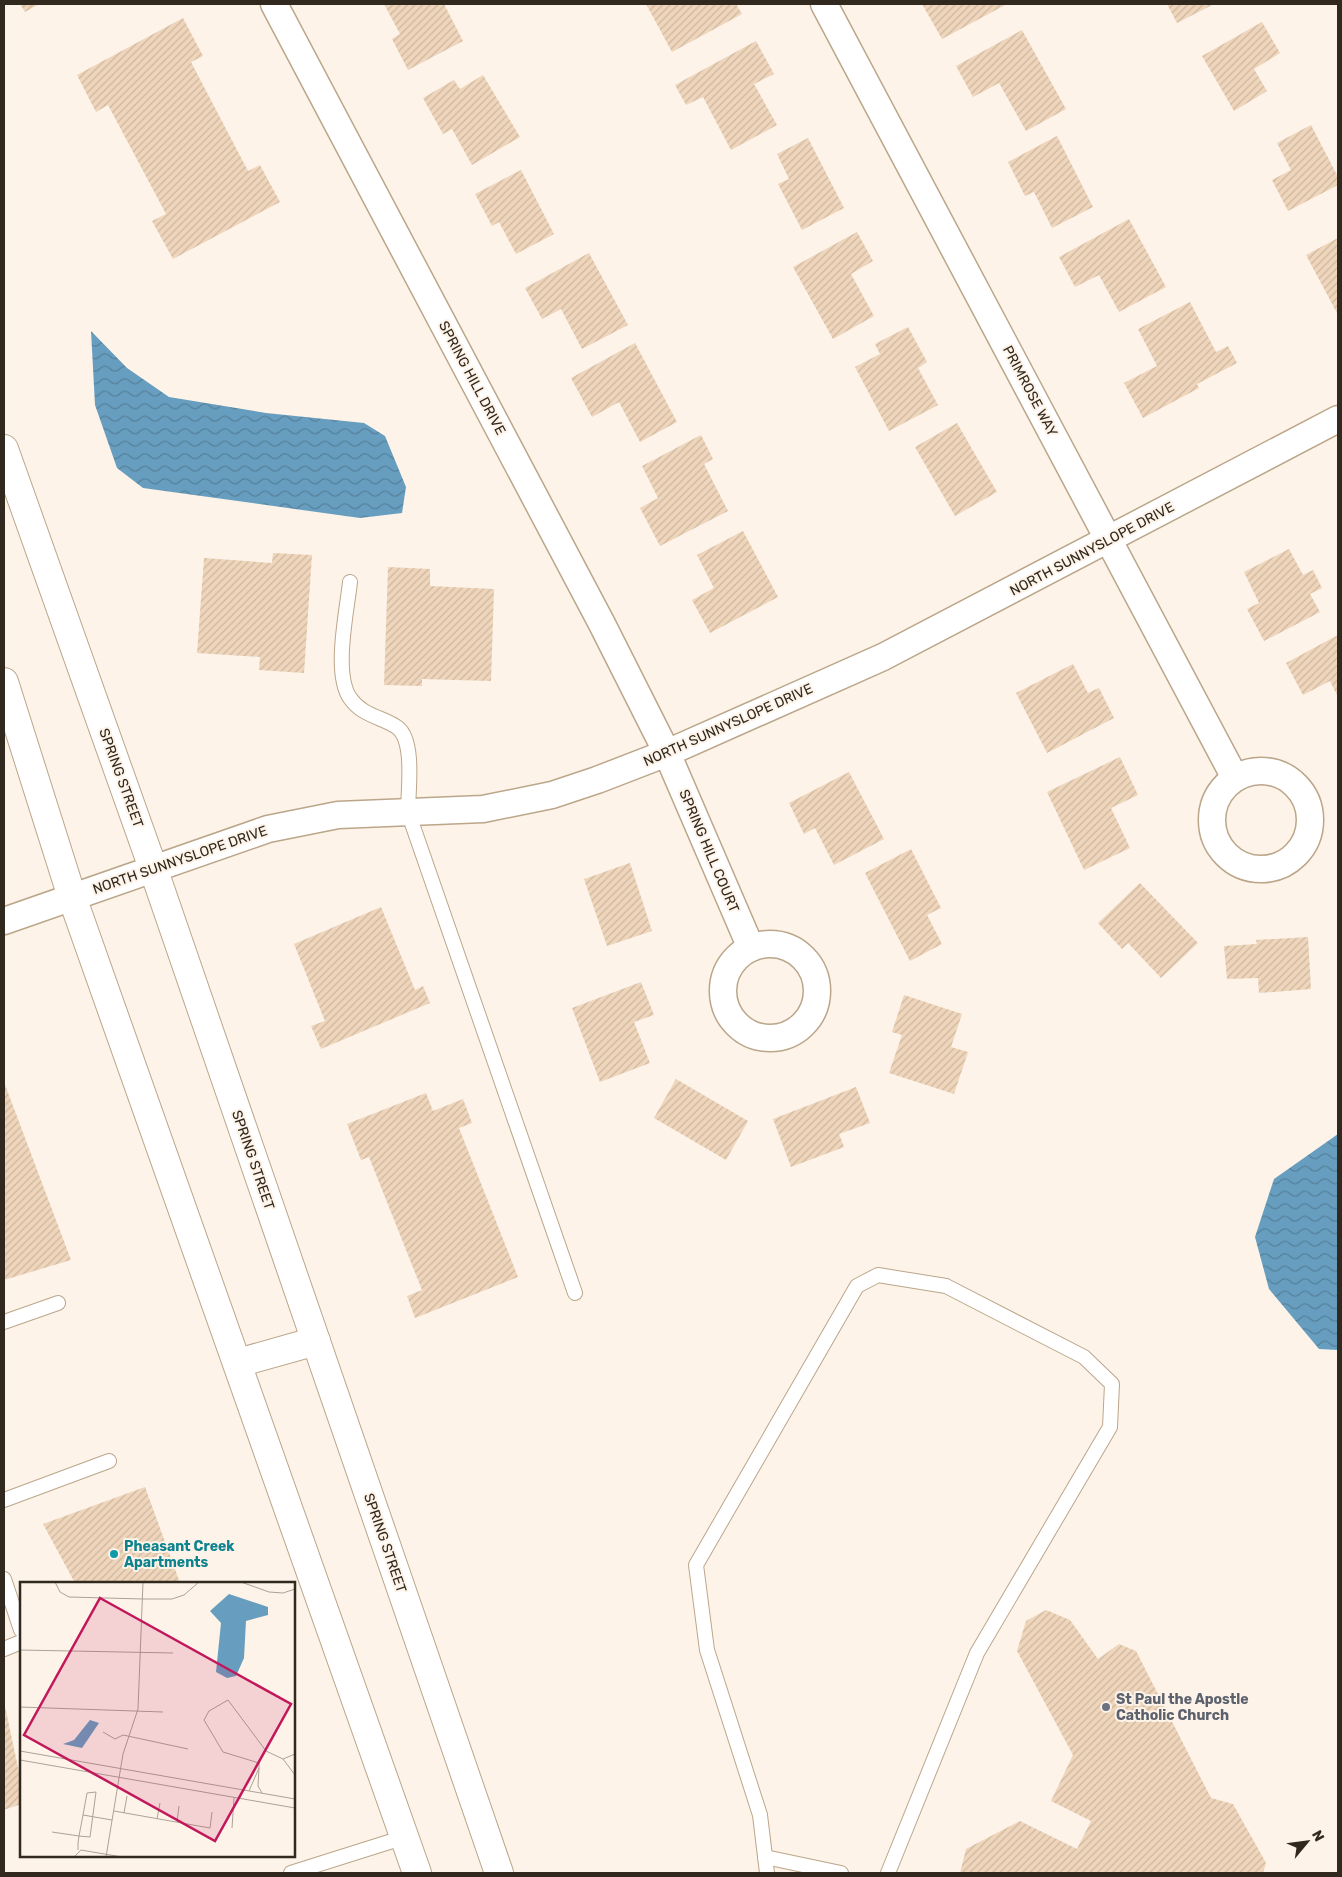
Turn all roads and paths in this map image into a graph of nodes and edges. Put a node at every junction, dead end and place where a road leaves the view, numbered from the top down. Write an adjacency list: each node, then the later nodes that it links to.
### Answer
1 (274, 4): 8 (street, SPRING HILL DRIVE)
2 (824, 4): 5 (street, PRIMROSE WAY)
3 (1338, 418): 5 (street, NORTH SUNNYSLOPE DRIVE)
4 (4, 449): 11 (main road, SPRING STREET)
5 (1109, 540): 8 (street, NORTH SUNNYSLOPE DRIVE); 9 (street, PRIMROSE WAY)
6 (350, 582): 10 (lane)
7 (4, 682): 12 (main road)
8 (666, 753): 10 (street, NORTH SUNNYSLOPE DRIVE); 14 (street, SPRING HILL COURT)
9 (1235, 778)
10 (408, 812): 11 (street, NORTH SUNNYSLOPE DRIVE); 15 (lane)
11 (153, 868): 12 (street, NORTH SUNNYSLOPE DRIVE); 18 (main road, SPRING STREET)
12 (72, 897): 13 (street, NORTH SUNNYSLOPE DRIVE); 19 (main road)
13 (4, 921)
14 (751, 948)
15 (575, 1293)
16 (58, 1303): 17 (lane)
17 (4, 1322)
18 (316, 1341): 19 (main road); 30 (main road, SPRING STREET)
19 (238, 1364): 26 (main road)
20 (109, 1461): 21 (lane)
21 (4, 1500)
22 (4, 1578): 23 (lane)
23 (20, 1627)
24 (20, 1642): 25 (lane)
25 (4, 1649)
26 (405, 1837): 28 (lane); 29 (main road)
27 (765, 1858): 31 (lane); 32 (lane); 33 (lane)
28 (291, 1873)
29 (418, 1873)
30 (499, 1873)
31 (767, 1873)
32 (841, 1873)
33 (888, 1873)

